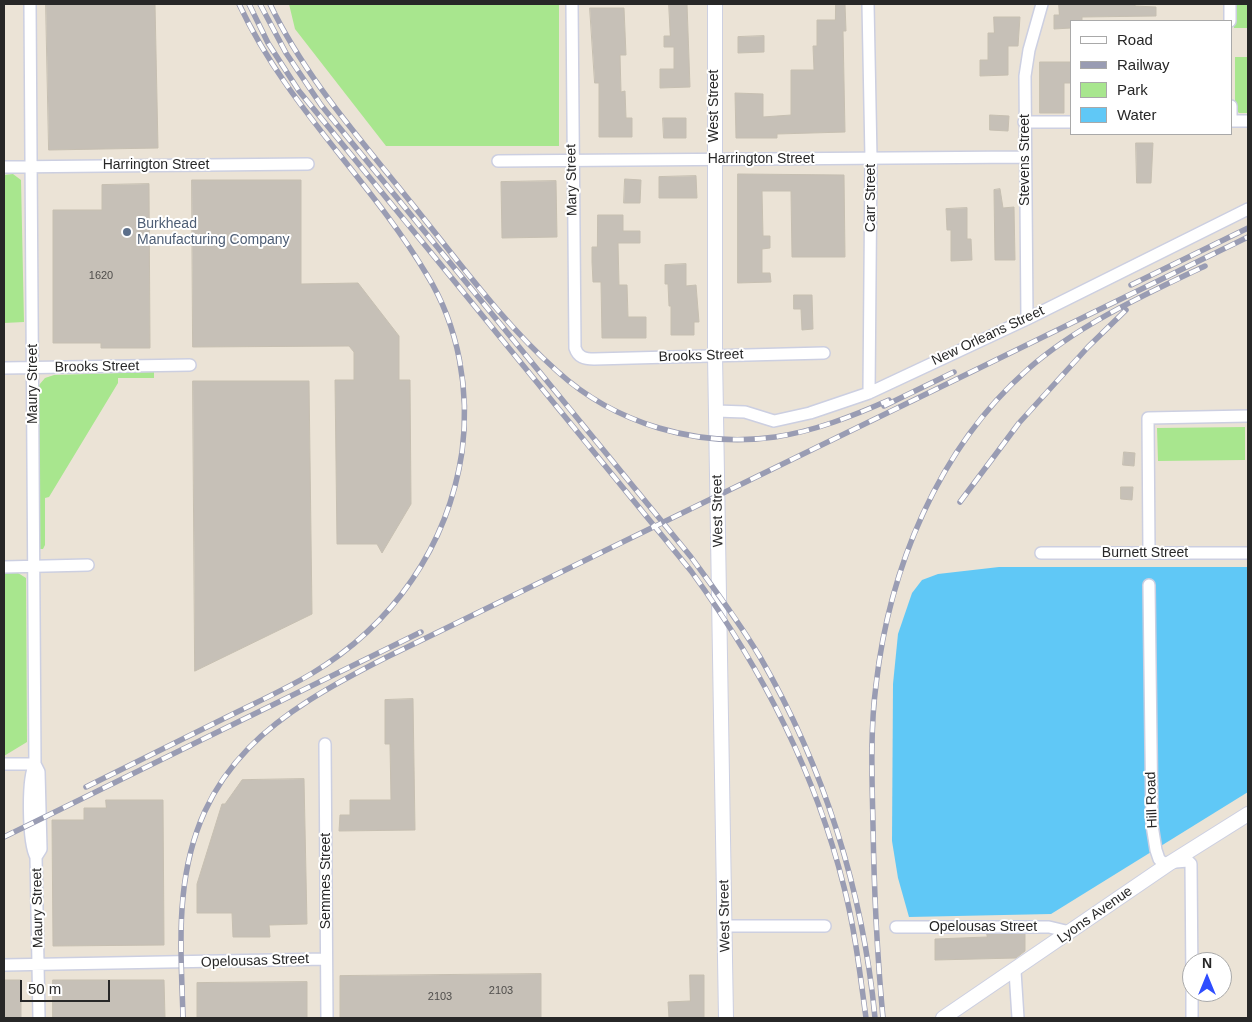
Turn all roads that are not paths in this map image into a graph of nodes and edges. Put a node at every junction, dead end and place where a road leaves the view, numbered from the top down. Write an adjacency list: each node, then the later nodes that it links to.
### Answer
1 (30, 4): 18 (street, Maury Street)
2 (572, 4): 15 (street, Mary Street)
3 (715, 4): 14 (street, West Street)
4 (868, 4): 13 (street, Carr Street)
5 (1042, 4): 10 (street, Stevens Street)
6 (1230, 4): 7 (street)
7 (1230, 20)
8 (1232, 121): 9 (street)
9 (1248, 121)
10 (1024, 122): 11 (street); 12 (street, Stevens Street)
11 (1070, 122)
12 (1024, 157): 13 (street, Harrington Street); 21 (street, Stevens Street)
13 (871, 158): 14 (street, Harrington Street); 28 (street, Carr Street)
14 (714, 159): 15 (street, Harrington Street); 24 (street, West Street)
15 (572, 160): 16 (street, Harrington Street); 23 (street, Mary Street)
16 (498, 161)
17 (308, 164): 18 (street, Harrington Street)
18 (32, 166): 19 (street, Harrington Street); 27 (street, Maury Street)
19 (4, 167)
20 (1248, 209): 21 (street, New Orleans Street)
21 (1026, 319): 28 (street, New Orleans Street)
22 (824, 353): 24 (street, Brooks Street)
23 (579, 356): 24 (street, Brooks Street)
24 (715, 356): 29 (street, West Street)
25 (190, 365): 27 (street, Brooks Street)
26 (4, 368): 27 (street, Brooks Street)
27 (33, 368): 35 (street, Maury Street)
28 (869, 393): 29 (street, New Orleans Street)
29 (716, 411): 43 (street, West Street)
30 (1248, 416): 32 (street)
31 (1041, 553): 32 (street, Burnett Street)
32 (1149, 553): 33 (street, Burnett Street)
33 (1248, 553)
34 (88, 565): 35 (street)
35 (35, 566): 36 (street); 40 (street, Maury Street)
36 (4, 567)
37 (1149, 586): 42 (street, Hill Road)
38 (325, 744): 48 (street, Semmes Street)
39 (4, 764): 40 (street)
40 (35, 764): 49 (street, Maury Street)
41 (1248, 814): 42 (street, Lyons Avenue)
42 (1170, 863): 46 (street, Lyons Avenue); 47 (street)
43 (725, 926): 44 (street); 55 (street, West Street)
44 (825, 926)
45 (896, 927): 46 (street, Opelousas Street)
46 (1070, 932): 51 (street, Lyons Avenue)
47 (1192, 952)
48 (326, 959): 49 (street, Opelousas Street); 54 (street, Semmes Street)
49 (39, 964): 50 (street, Opelousas Street); 53 (street, Maury Street)
50 (4, 965)
51 (1015, 971): 56 (street, Lyons Avenue); 57 (street)
52 (1192, 1002): 58 (street)
53 (39, 1018)
54 (327, 1018)
55 (726, 1018)
56 (943, 1018)
57 (1018, 1018)
58 (1192, 1018)

